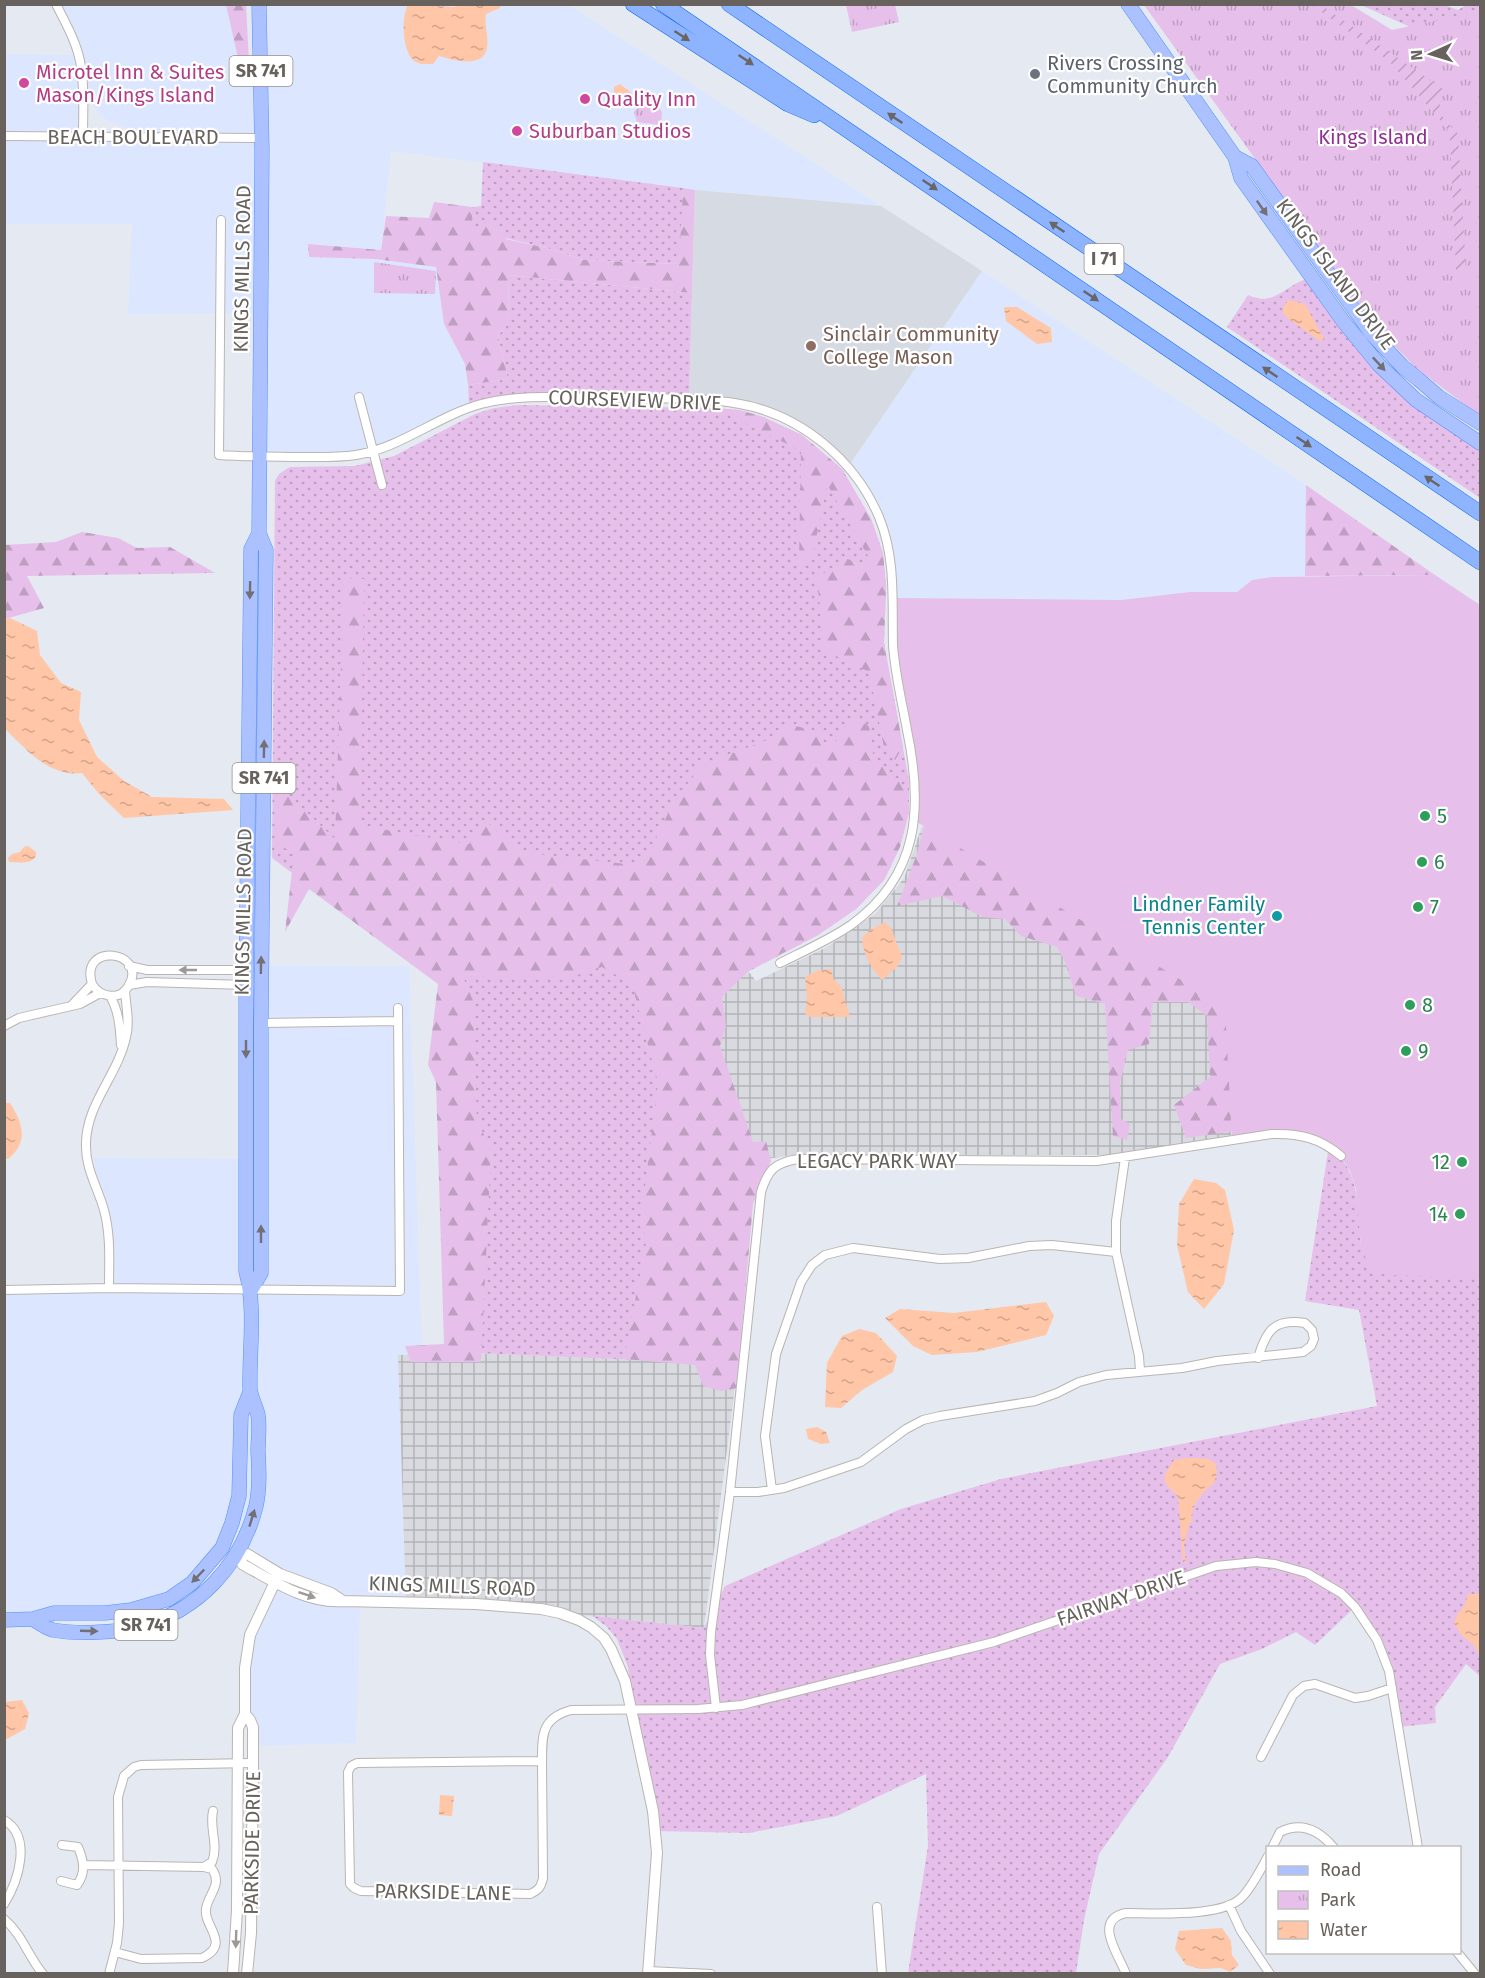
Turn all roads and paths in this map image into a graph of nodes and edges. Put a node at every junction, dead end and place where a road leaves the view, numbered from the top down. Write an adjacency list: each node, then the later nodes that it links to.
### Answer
1 (56, 4): 9 (street)
2 (259, 4): 10 (main road, KINGS MILLS ROAD / SR 741)
3 (633, 4): 7 (highway, one-way to 7)
4 (663, 4): 7 (highway, I 71, one-way to 7)
5 (729, 4): 19 (highway, I 71, one-way to 5)
6 (1128, 4): 11 (main road, KINGS ISLAND DRIVE)
7 (847, 129): 21 (highway, I 71, one-way to 21)
8 (4, 136): 9 (street, BEACH BOULEVARD)
9 (83, 136): 10 (street, BEACH BOULEVARD)
10 (262, 138): 17 (main road, KINGS MILLS ROAD / SR 741)
11 (1235, 157): 14 (main road, KINGS ISLAND DRIVE); 15 (main road, KINGS ISLAND DRIVE, one-way to 15)
12 (220, 220): 17 (street, COURSEVIEW DRIVE)
13 (358, 397): 16 (street)
14 (1480, 423)
15 (1480, 443)
16 (373, 451): 17 (street, COURSEVIEW DRIVE); 18 (street); 22 (street, COURSEVIEW DRIVE)
17 (260, 456): 20 (main road, KINGS MILLS ROAD / SR 741)
18 (382, 486)
19 (1480, 513)
20 (259, 533): 24 (main road, KINGS MILLS ROAD / SR 741, one-way to 24); 33 (main road, KINGS MILLS ROAD / SR 741, one-way to 20)
21 (1480, 562)
22 (780, 963)
23 (129, 966): 24 (street, one-way to 23); 25 (street); 27 (street)
24 (247, 970): 26 (main road, KINGS MILLS ROAD / SR 741)
25 (92, 984): 28 (street); 30 (street)
26 (246, 985): 27 (street); 41 (main road, KINGS MILLS ROAD / SR 741, one-way to 41)
27 (127, 988): 29 (street); 35 (street)
28 (100, 993): 29 (street); 30 (street)
29 (110, 996): 35 (street)
30 (71, 1006): 34 (street)
31 (398, 1008): 32 (street)
32 (398, 1021): 33 (street); 41 (street)
33 (261, 1023): 41 (main road, KINGS MILLS ROAD / SR 741, one-way to 33)
34 (4, 1026)
35 (121, 1051): 39 (street)
36 (1341, 1156): 37 (street, LEGACY PARK WAY)
37 (1125, 1158): 38 (street); 46 (street, LEGACY PARK WAY)
38 (1116, 1252): 43 (street); 45 (street)
39 (109, 1288): 40 (street); 41 (street)
40 (4, 1290)
41 (251, 1290): 44 (main road, KINGS MILLS ROAD / SR 741)
42 (1258, 1358): 42 (street); 43 (street)
43 (1140, 1371): 45 (street)
44 (250, 1392): 47 (main road, KINGS MILLS ROAD / SR 741); 48 (main road, KINGS MILLS ROAD / SR 741, one-way to 44)
45 (772, 1490): 46 (street)
46 (730, 1492): 54 (street, LEGACY PARK WAY)
47 (222, 1548): 48 (street, KINGS MILLS ROAD); 51 (main road, SR 741, one-way to 51)
48 (239, 1556): 49 (street, KINGS MILLS ROAD); 50 (street, KINGS MILLS ROAD); 51 (main road, SR 741, one-way to 48)
49 (275, 1582): 50 (street, KINGS MILLS ROAD, one-way to 50); 56 (street, PARKSIDE DRIVE)
50 (344, 1601): 55 (street, KINGS MILLS ROAD)
51 (33, 1619): 52 (main road, SR 741)
52 (4, 1620)
53 (1392, 1688): 54 (street, FAIRWAY DRIVE); 57 (street); 66 (street, FAIRWAY DRIVE)
54 (716, 1708): 55 (street, FAIRWAY DRIVE)
55 (633, 1710): 58 (street, PARKSIDE LANE); 78 (street, KINGS MILLS ROAD)
56 (245, 1714): 59 (street, PARKSIDE DRIVE); 60 (street, PARKSIDE DRIVE)
57 (1261, 1757)
58 (542, 1761): 58 (street, PARKSIDE LANE)
59 (238, 1763): 60 (street); 69 (street); 81 (street, PARKSIDE DRIVE, one-way to 81)
60 (253, 1763): 82 (street, PARKSIDE DRIVE)
61 (213, 1812): 70 (street)
62 (4, 1820): 72 (street)
63 (62, 1845): 68 (street)
64 (1273, 1846): 65 (street)
65 (1332, 1846)
66 (1418, 1846)
67 (1266, 1859): 73 (street)
68 (84, 1865): 69 (street); 71 (street)
69 (119, 1866): 70 (street); 76 (street)
70 (204, 1867): 76 (street)
71 (61, 1881)
72 (4, 1904)
73 (1229, 1905): 85 (street); 86 (street)
74 (877, 1907): 84 (street)
75 (4, 1919): 79 (street)
76 (115, 1952): 80 (street)
77 (1458, 1954): 87 (street)
78 (648, 1972): 83 (street)
79 (43, 1974)
80 (109, 1974)
81 (233, 1974)
82 (247, 1974)
83 (711, 1974)
84 (882, 1974)
85 (1126, 1974)
86 (1270, 1974)
87 (1475, 1974)

